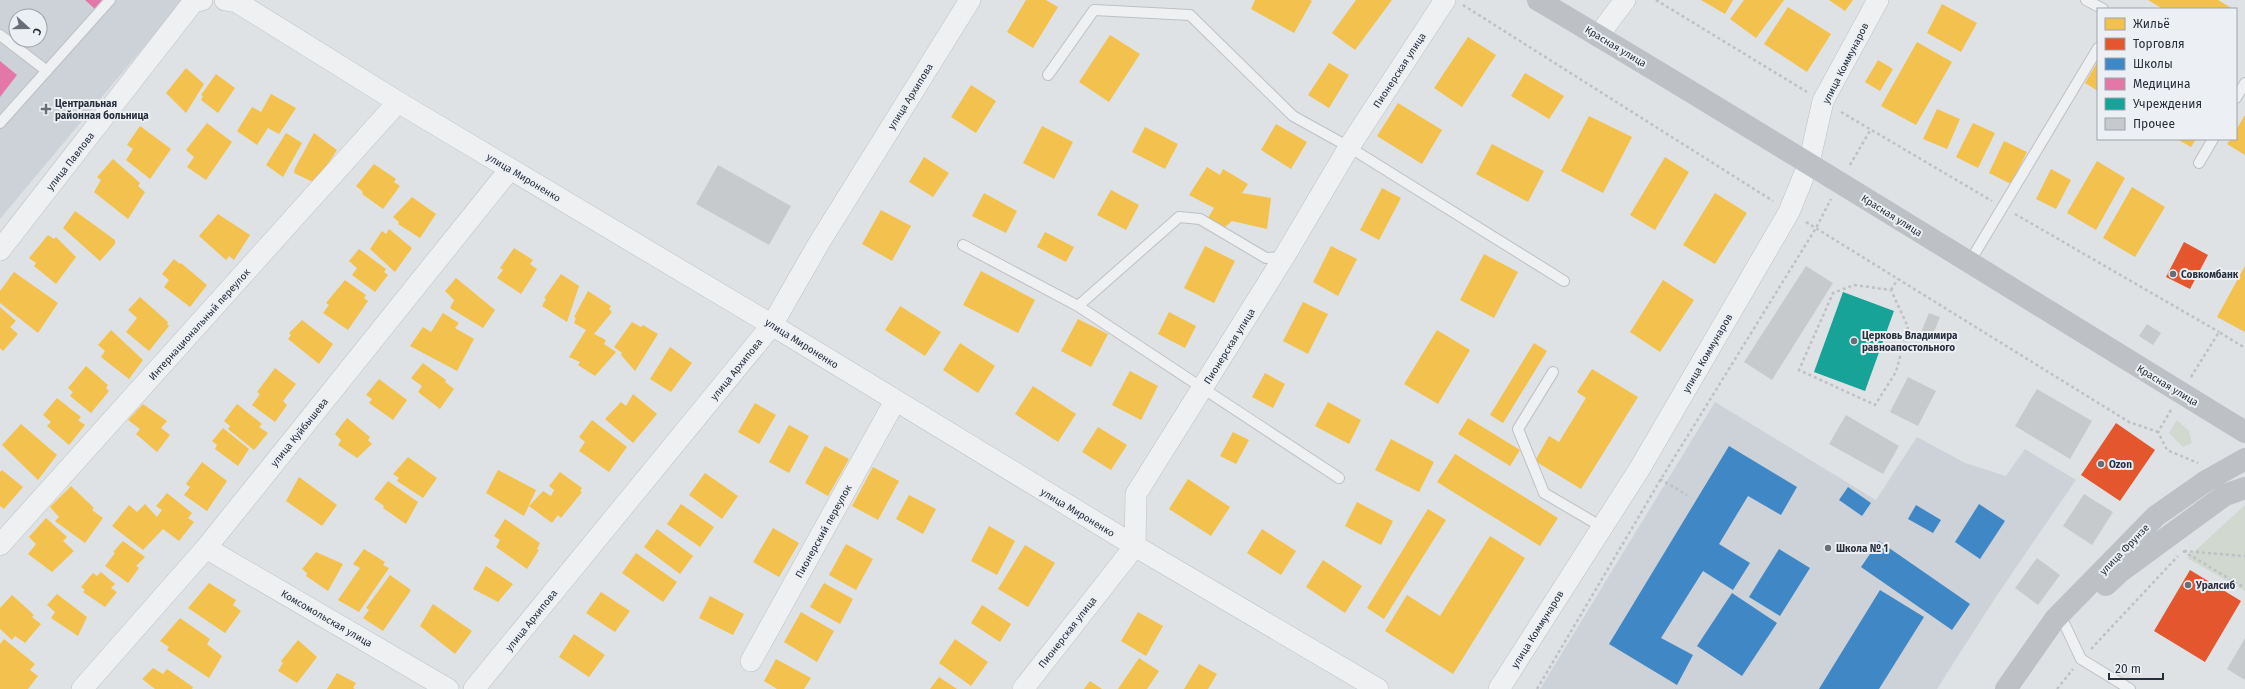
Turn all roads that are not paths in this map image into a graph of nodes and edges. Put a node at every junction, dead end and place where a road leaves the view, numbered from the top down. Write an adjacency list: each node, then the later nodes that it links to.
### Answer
1 (110, 0): 14 (lane)
2 (202, 0): 26 (street, улица Павлова)
3 (225, 0): 18 (street, улица Мироненко)
4 (970, 0): 31 (street, улица Архипова)
5 (1444, 0): 21 (street, Пионерская улица)
6 (1538, 0): 12 (main road, Красная улица)
7 (1625, 0): 12 (street)
8 (1878, 0): 22 (street, улица Коммунаров)
9 (2086, 0): 10 (lane)
10 (2101, 8)
11 (0, 35): 14 (lane)
12 (1598, 36): 22 (main road, Красная улица)
13 (2097, 50): 28 (lane)
14 (47, 71): 19 (lane)
15 (1048, 75): 21 (lane)
16 (2242, 87): 17 (lane)
17 (2237, 96)
18 (398, 102): 24 (street, улица Мироненко); 40 (street, Интернациональный переулок)
19 (0, 123)
20 (2212, 140): 23 (lane)
21 (1349, 147): 27 (street, Пионерская улица); 29 (lane)
22 (1809, 162): 28 (main road, Красная улица); 39 (street, улица Коммунаров)
23 (2199, 163)
24 (510, 169): 31 (street, улица Мироненко); 42 (street, улица Куйбышева)
25 (963, 245): 30 (lane)
26 (0, 250)
27 (1284, 256): 30 (lane); 33 (street, Пионерская улица)
28 (1970, 264): 35 (main road, Красная улица)
29 (1564, 281)
30 (1078, 306): 33 (lane)
31 (772, 325): 34 (street, улица Мироненко); 48 (street, улица Архипова)
32 (1553, 372): 39 (lane)
33 (1203, 388): 37 (lane); 41 (street, Пионерская улица)
34 (895, 401): 41 (street, улица Мироненко); 44 (street, Пионерский переулок)
35 (2245, 432)
36 (2245, 460): 45 (main road, улица Фрунзе)
37 (1339, 478)
38 (2245, 488): 43 (main road, улица Фрунзе)
39 (1602, 527): 51 (street, улица Коммунаров)
40 (0, 545)
41 (1134, 546): 49 (street, Пионерская улица); 50 (street, улица Мироненко)
42 (206, 548): 46 (street, улица Куйбышева); 47 (street, Комсомольская улица)
43 (2064, 623): 45 (main road, улица Фрунзе); 53 (lane)
44 (751, 661)
45 (2025, 664): 52 (main road, улица Фрунзе)
46 (82, 689)
47 (448, 689)
48 (474, 689)
49 (1023, 689)
50 (1378, 689)
51 (1499, 689)
52 (2006, 689)
53 (2130, 689)

